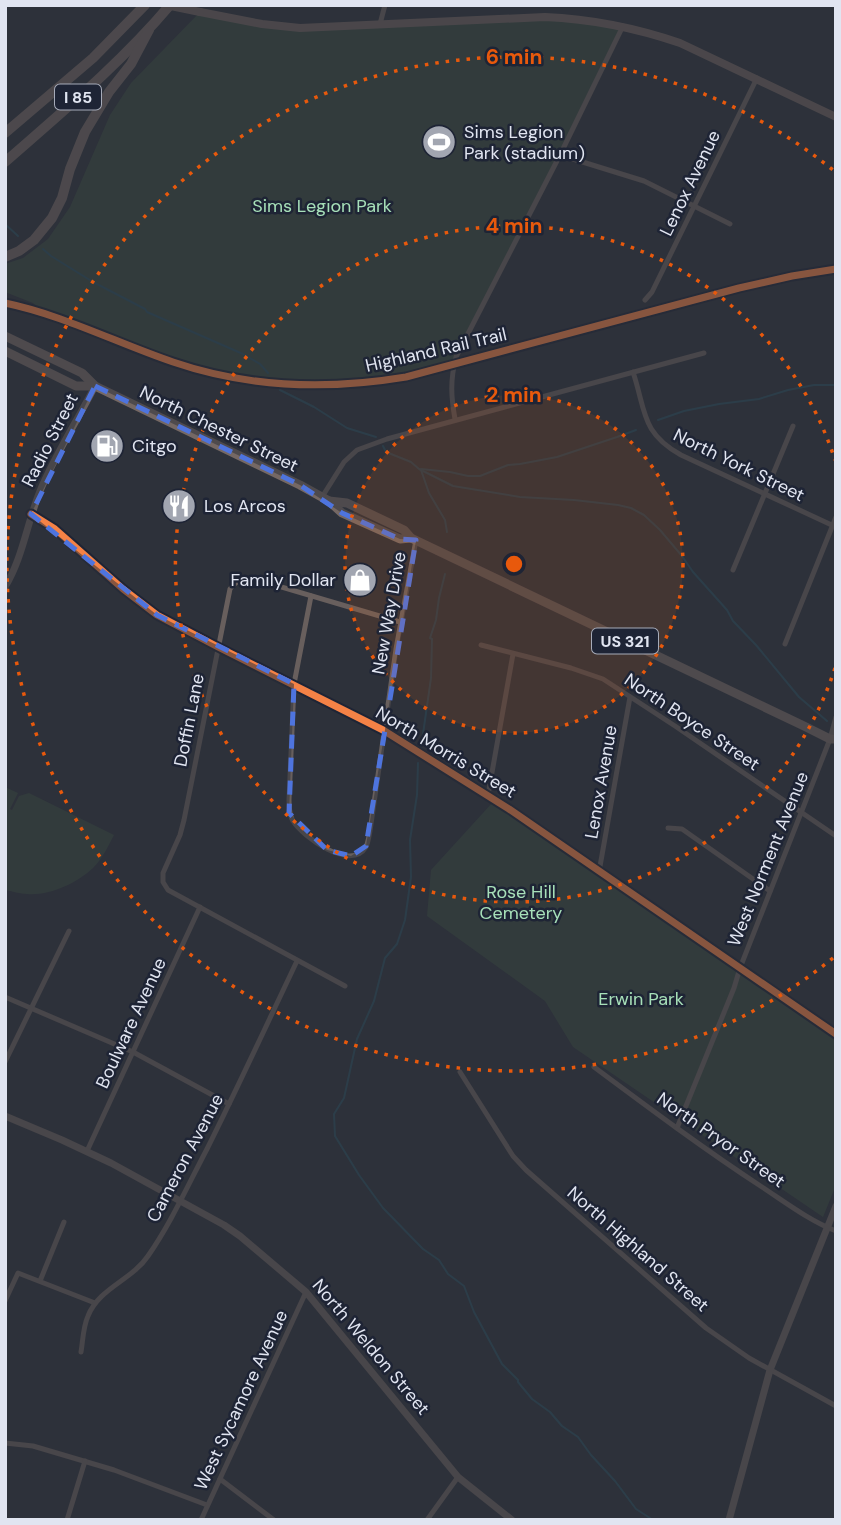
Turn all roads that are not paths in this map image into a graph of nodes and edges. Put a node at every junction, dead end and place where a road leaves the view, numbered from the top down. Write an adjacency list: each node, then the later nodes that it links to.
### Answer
1 (145, 5): 8 (highway, I 85)
2 (168, 5): 4 (main road, bridge); 6 (highway, I 85)
3 (385, 5): 4 (street)
4 (380, 24): 5 (main road)
5 (623, 26): 7 (main road); 12 (street)
6 (149, 30): 13 (highway, I 85); 16 (highway)
7 (757, 78): 9 (main road); 14 (street, Lenox Avenue)
8 (22, 117): 10 (highway); 11 (highway, I 85)
9 (836, 117)
10 (5, 123)
11 (5, 132)
12 (560, 156): 14 (street); 23 (street)
13 (5, 162)
14 (694, 206): 15 (street); 17 (street, Lenox Avenue)
15 (730, 224)
16 (5, 257)
17 (645, 300)
18 (5, 337): 22 (main road, North Chester Street / US 321)
19 (5, 351): 22 (main road, North Chester Street / US 321)
20 (705, 353): 21 (street)
21 (633, 372): 23 (street); 25 (street, North York Street)
22 (95, 386): 26 (main road, North Chester Street / US 321); 27 (street, Radio Street)
23 (455, 419): 26 (street)
24 (793, 426): 25 (street)
25 (764, 494): 29 (street, North York Street); 31 (street)
26 (326, 499): 30 (main road, North Chester Street / US 321)
27 (31, 514): 32 (street, Radio Street); 37 (street, North Morris Street)
28 (836, 517): 29 (street)
29 (834, 526): 35 (street)
30 (413, 539): 34 (street, New Way Drive); 43 (main road, North Chester Street / US 321)
31 (733, 570)
32 (5, 587)
33 (311, 596): 34 (street); 37 (street, Doffin Lane); 39 (street)
34 (400, 622): 42 (street, New Way Drive)
35 (785, 644)
36 (481, 645): 38 (street, North Boyce Street)
37 (218, 647): 39 (street, North Morris Street); 51 (street, Doffin Lane)
38 (513, 654): 40 (street, North Boyce Street); 45 (street)
39 (294, 684): 42 (street, North Morris Street); 42 (street, New Way Drive)
40 (629, 697): 46 (street, North Boyce Street); 49 (street, Lenox Avenue)
41 (836, 717): 43 (street, West Norment Avenue)
42 (383, 730): 45 (street, North Morris Street)
43 (833, 739): 44 (main road); 46 (street, West Norment Avenue)
44 (836, 748)
45 (488, 795): 49 (street, North Morris Street)
46 (801, 813): 48 (street, North Boyce Street); 50 (street, West Norment Avenue)
47 (668, 828): 50 (street)
48 (836, 836)
49 (600, 872): 54 (street, North Morris Street)
50 (770, 891): 54 (street, West Norment Avenue)
51 (200, 907): 53 (street); 59 (street, Boulware Avenue)
52 (69, 932): 57 (street)
53 (298, 961): 55 (street); 63 (street, Cameron Avenue)
54 (740, 968): 58 (street, North Morris Street); 65 (street, West Norment Avenue)
55 (345, 986)
56 (5, 997): 57 (street)
57 (32, 1007): 59 (street); 60 (street)
58 (836, 1034)
59 (133, 1052): 63 (street); 66 (street, Boulware Avenue)
60 (5, 1062)
61 (594, 1067): 65 (street, North Pryor Street)
62 (460, 1072): 77 (street, North Highland Street)
63 (229, 1104): 67 (street, Cameron Avenue)
64 (5, 1116): 66 (street, North Weldon Street)
65 (677, 1128): 70 (street, North Pryor Street)
66 (87, 1151): 67 (street, North Weldon Street)
67 (180, 1201): 73 (street, North Weldon Street); 75 (street, Cameron Avenue)
68 (836, 1206): 70 (street)
69 (64, 1222): 72 (street)
70 (827, 1228): 71 (street, North Pryor Street); 77 (street)
71 (836, 1231)
72 (40, 1281): 74 (street); 75 (street)
73 (306, 1292): 81 (street, North Weldon Street); 82 (street, West Sycamore Avenue)
74 (5, 1301)
75 (95, 1303): 76 (street)
76 (81, 1352)
77 (770, 1370): 78 (street, North Highland Street); 89 (street)
78 (836, 1406)
79 (5, 1443): 80 (street)
80 (85, 1461): 83 (street); 84 (street)
81 (458, 1478): 87 (street); 88 (street, North Weldon Street)
82 (220, 1479): 83 (street, West Sycamore Avenue); 86 (street)
83 (207, 1506): 85 (street, West Sycamore Avenue)
84 (67, 1520)
85 (201, 1520)
86 (274, 1520)
87 (427, 1520)
88 (512, 1520)
89 (729, 1520)

